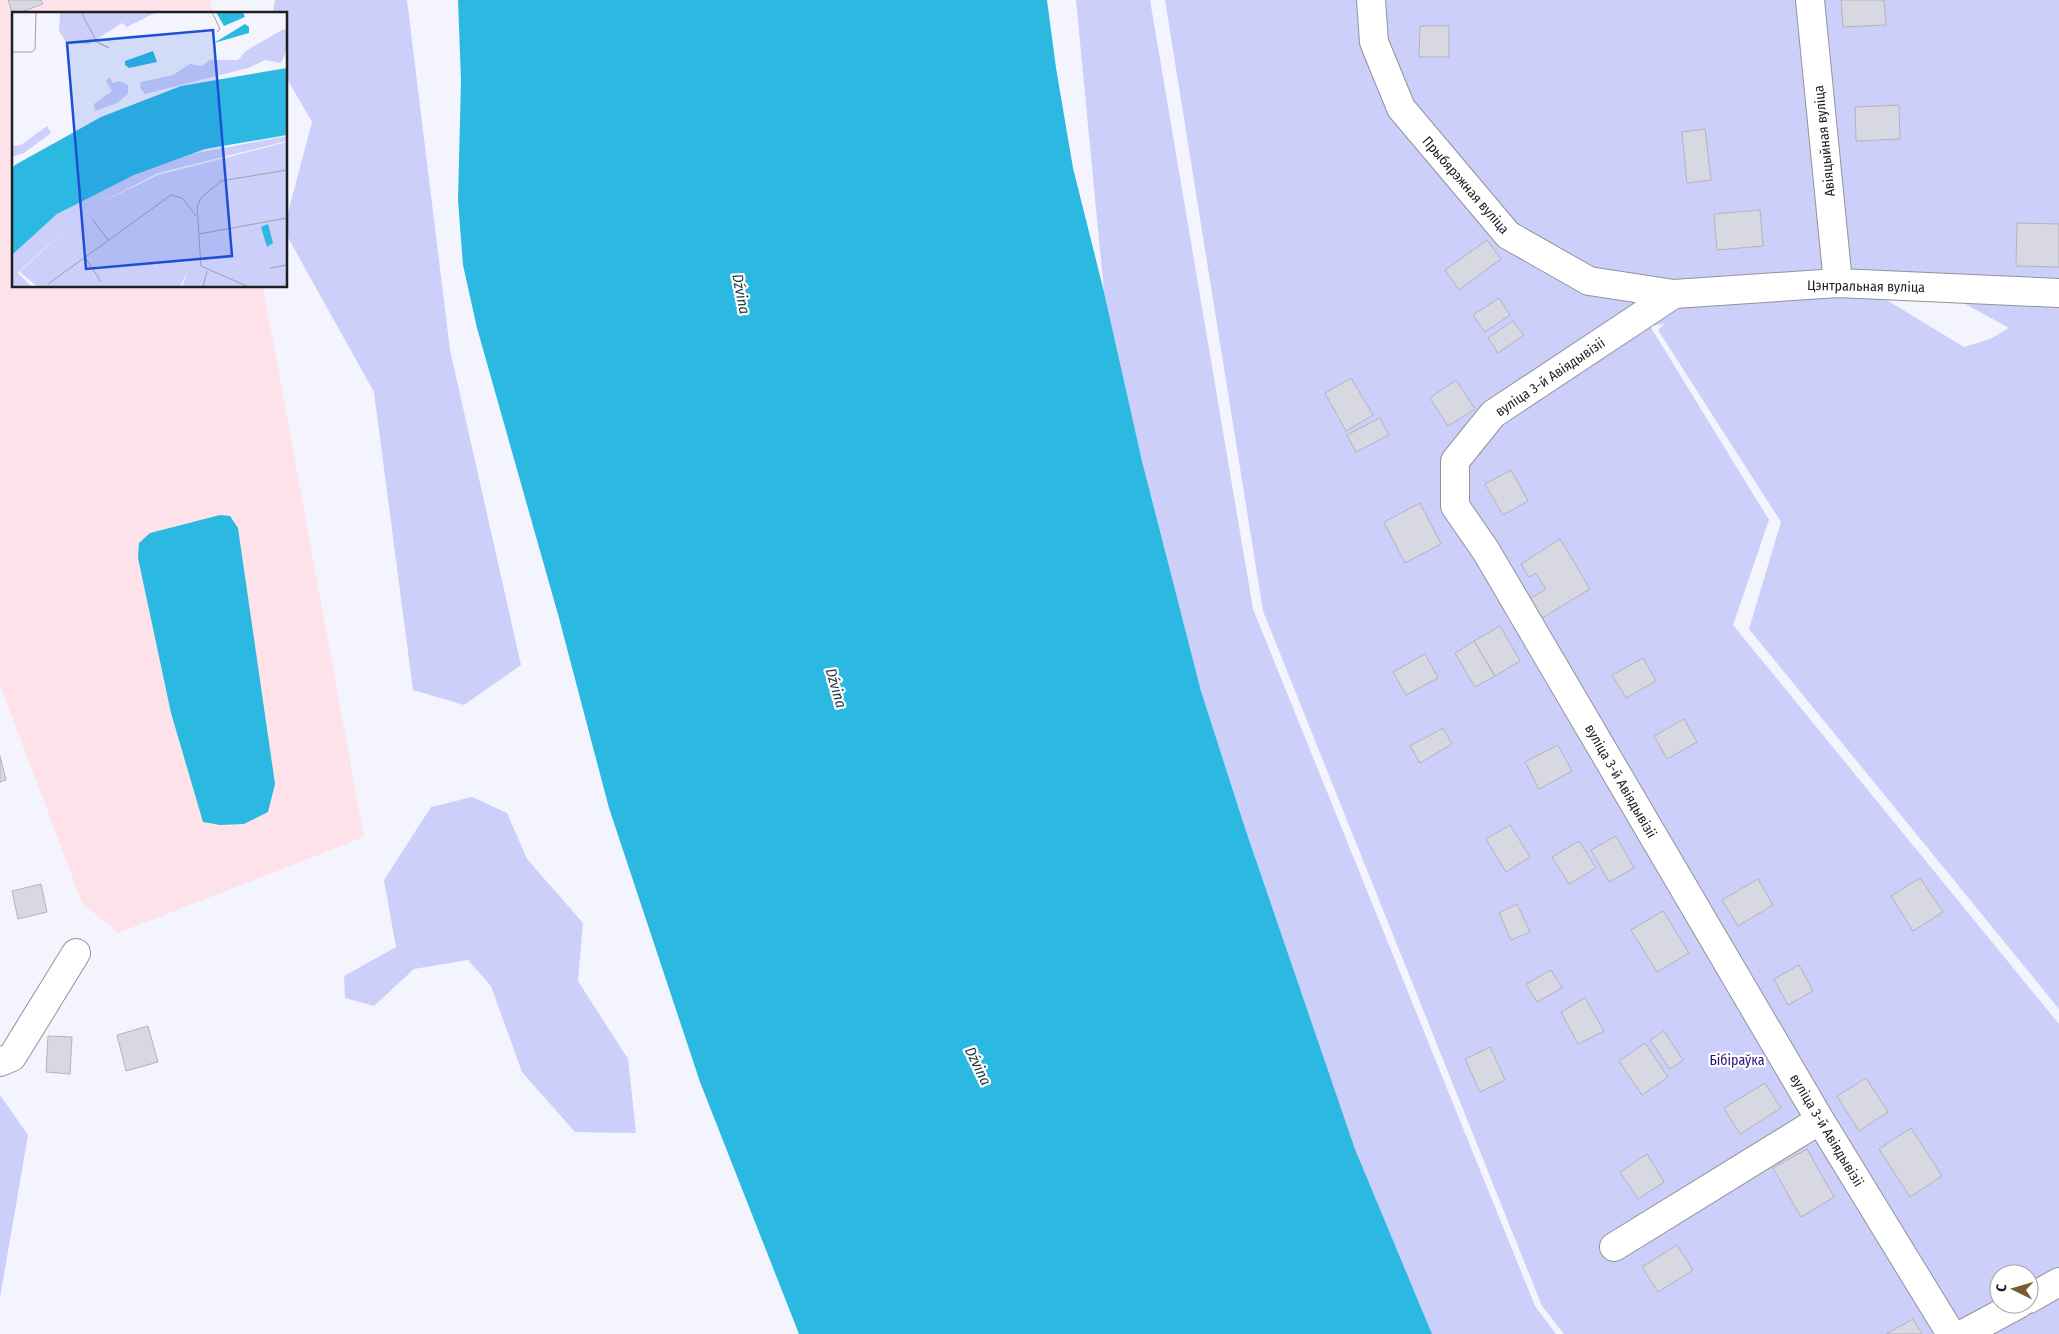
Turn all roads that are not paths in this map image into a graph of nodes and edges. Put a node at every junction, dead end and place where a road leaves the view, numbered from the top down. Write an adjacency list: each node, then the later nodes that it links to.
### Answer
1 (1371, 0): 5 (lane, Прыбярэжная вуліца)
2 (1810, 0): 3 (lane, Авіяцыйная вуліца)
3 (1838, 283): 4 (lane, Цэнтральная вуліца); 5 (lane, Цэнтральная вуліца)
4 (2059, 293)
5 (1674, 294): 8 (lane, вуліца 3-й Авіядывізіі)
6 (76, 953): 7 (lane)
7 (0, 1062)
8 (1820, 1120): 9 (lane); 13 (lane, вуліца 3-й Авіядывізіі)
9 (1614, 1247)
10 (2059, 1282): 11 (lane)
11 (2039, 1293)
12 (2000, 1314): 14 (lane)
13 (1951, 1334)
14 (1963, 1334)

